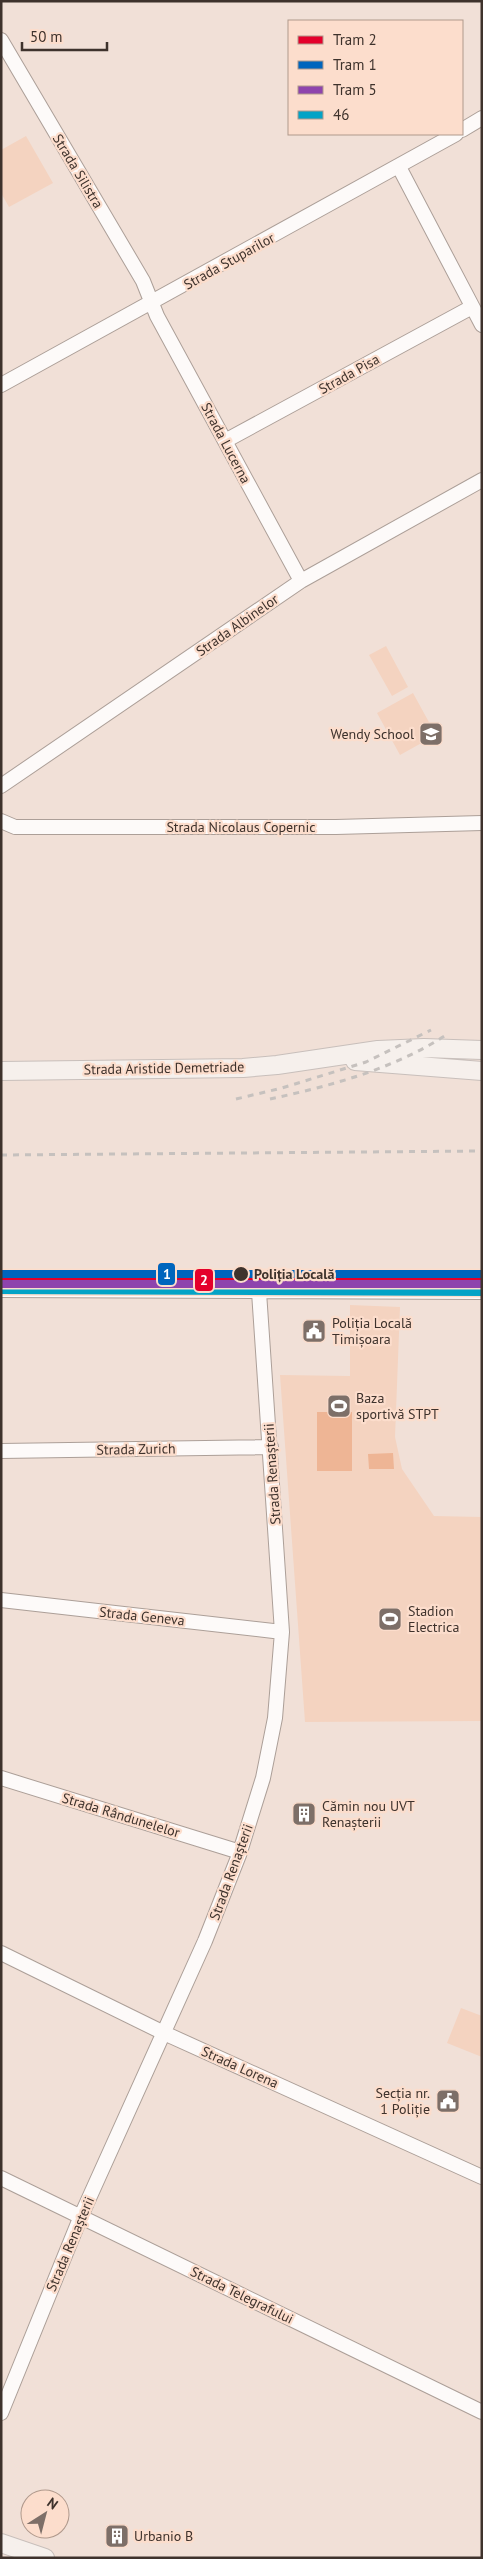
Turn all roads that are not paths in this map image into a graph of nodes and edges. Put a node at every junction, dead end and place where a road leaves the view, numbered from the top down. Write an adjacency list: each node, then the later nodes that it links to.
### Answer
1 (1, 40): 6 (street, Strada Silistra)
2 (482, 118): 3 (street)
3 (463, 129)
4 (454, 135): 5 (street, Strada Stuparilor)
5 (398, 167): 6 (street, Strada Stuparilor); 7 (street)
6 (152, 304): 9 (street, Strada Stuparilor); 10 (street, Strada Lucerna)
7 (472, 307): 8 (street); 10 (street, Strada Pisa)
8 (482, 325)
9 (1, 385)
10 (225, 441): 12 (street, Strada Lucerna)
11 (482, 480): 12 (street, Strada Albinelor)
12 (301, 581): 13 (street, Strada Albinelor)
13 (1, 786)
14 (1, 821): 15 (street, Strada Nicolaus Copernic)
15 (482, 823)
16 (482, 1050): 17 (main road, Strada Aristide Demetriade)
17 (327, 1059): 18 (main road, Strada Aristide Demetriade); 19 (main road, Strada Aristide Demetriade)
18 (1, 1071)
19 (482, 1071)
20 (1, 1290): 21 (street)
21 (259, 1292): 22 (street); 23 (street, Strada Renașterii)
22 (482, 1292)
23 (270, 1447): 24 (street, Strada Zurich); 26 (street, Strada Renașterii)
24 (1, 1451)
25 (1, 1600): 26 (street, Strada Geneva)
26 (282, 1632): 28 (street, Strada Renașterii)
27 (1, 1778): 28 (street, Strada Rândunelelor)
28 (240, 1852): 30 (street, Strada Renașterii)
29 (1, 1953): 30 (street, Strada Lorena)
30 (164, 2033): 31 (street, Strada Lorena); 33 (street, Strada Renașterii)
31 (482, 2177)
32 (1, 2178): 33 (street, Strada Telegrafului)
33 (81, 2216): 34 (street, Strada Telegrafului); 35 (street, Strada Renașterii)
34 (482, 2412)
35 (1, 2413)
36 (1, 2543): 37 (main road)
37 (45, 2558)

